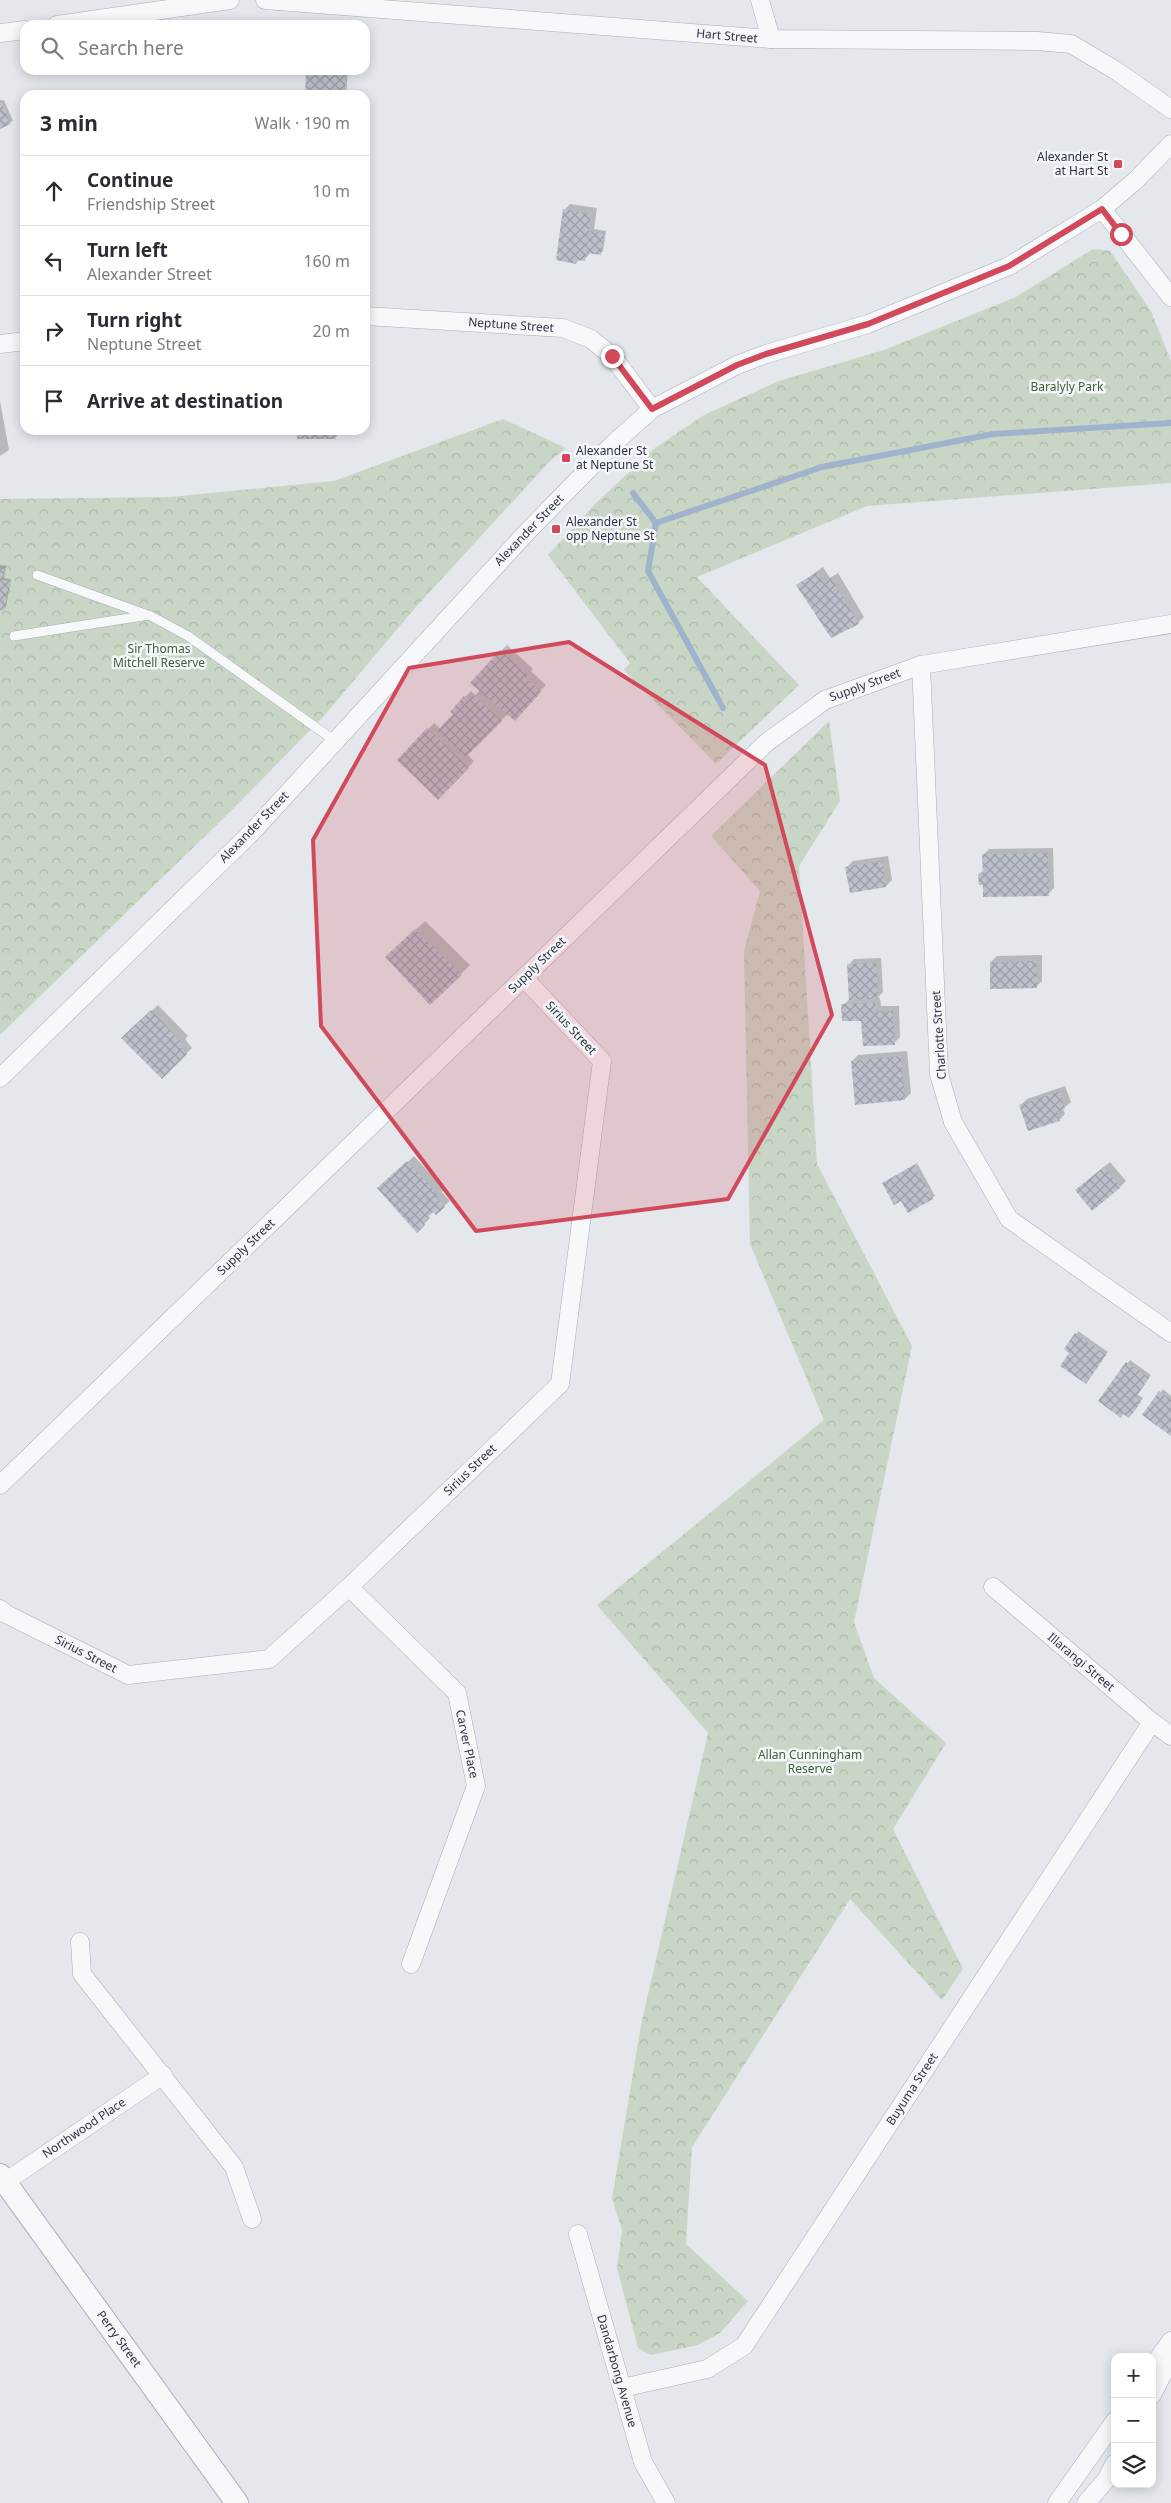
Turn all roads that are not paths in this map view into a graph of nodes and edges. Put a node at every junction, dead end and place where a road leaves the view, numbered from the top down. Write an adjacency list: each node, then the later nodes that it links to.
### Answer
1 (230, 0): 4 (street)
2 (265, 0): 7 (street, Hart Street)
3 (760, 0): 7 (street)
4 (92, 20)
5 (20, 31): 6 (street)
6 (0, 34)
7 (771, 39): 8 (street, Hart Street)
8 (1171, 109)
9 (1171, 144): 10 (street, Alexander Street)
10 (1102, 209): 11 (street); 15 (street, Alexander Street)
11 (1171, 297)
12 (370, 316): 15 (street, Neptune Street)
13 (20, 342): 14 (street)
14 (0, 344)
15 (652, 409): 21 (street, Alexander Street)
16 (37, 575): 17 (lane)
17 (149, 615): 19 (lane); 21 (lane)
18 (1171, 624): 20 (street, Supply Street)
19 (14, 636)
20 (921, 665): 22 (street, Supply Street); 24 (street, Charlotte Street)
21 (335, 741): 23 (street, Alexander Street)
22 (524, 978): 25 (street, Supply Street); 26 (street, Sirius Street)
23 (0, 1078)
24 (1171, 1333)
25 (0, 1485)
26 (349, 1587): 28 (street, Sirius Street); 32 (street, Carver Place)
27 (993, 1587): 29 (street, Illarangi Street)
28 (0, 1609)
29 (1152, 1722): 30 (street, Illarangi Street); 41 (street, Buyuma Street)
30 (1171, 1736)
31 (80, 1942): 33 (street)
32 (411, 1964)
33 (163, 2075): 34 (street, Northwood Place); 35 (street)
34 (2, 2179): 44 (street, Perry Street)
35 (252, 2219)
36 (578, 2234): 41 (street, Dandarbong Avenue)
37 (1171, 2341): 39 (street)
38 (1171, 2358): 40 (street)
39 (1156, 2362)
40 (1156, 2387)
41 (622, 2388): 45 (street, Dandarbong Avenue)
42 (1111, 2426): 46 (street)
43 (1111, 2471): 47 (street)
44 (237, 2503)
45 (666, 2503)
46 (1057, 2503)
47 (1086, 2503)

